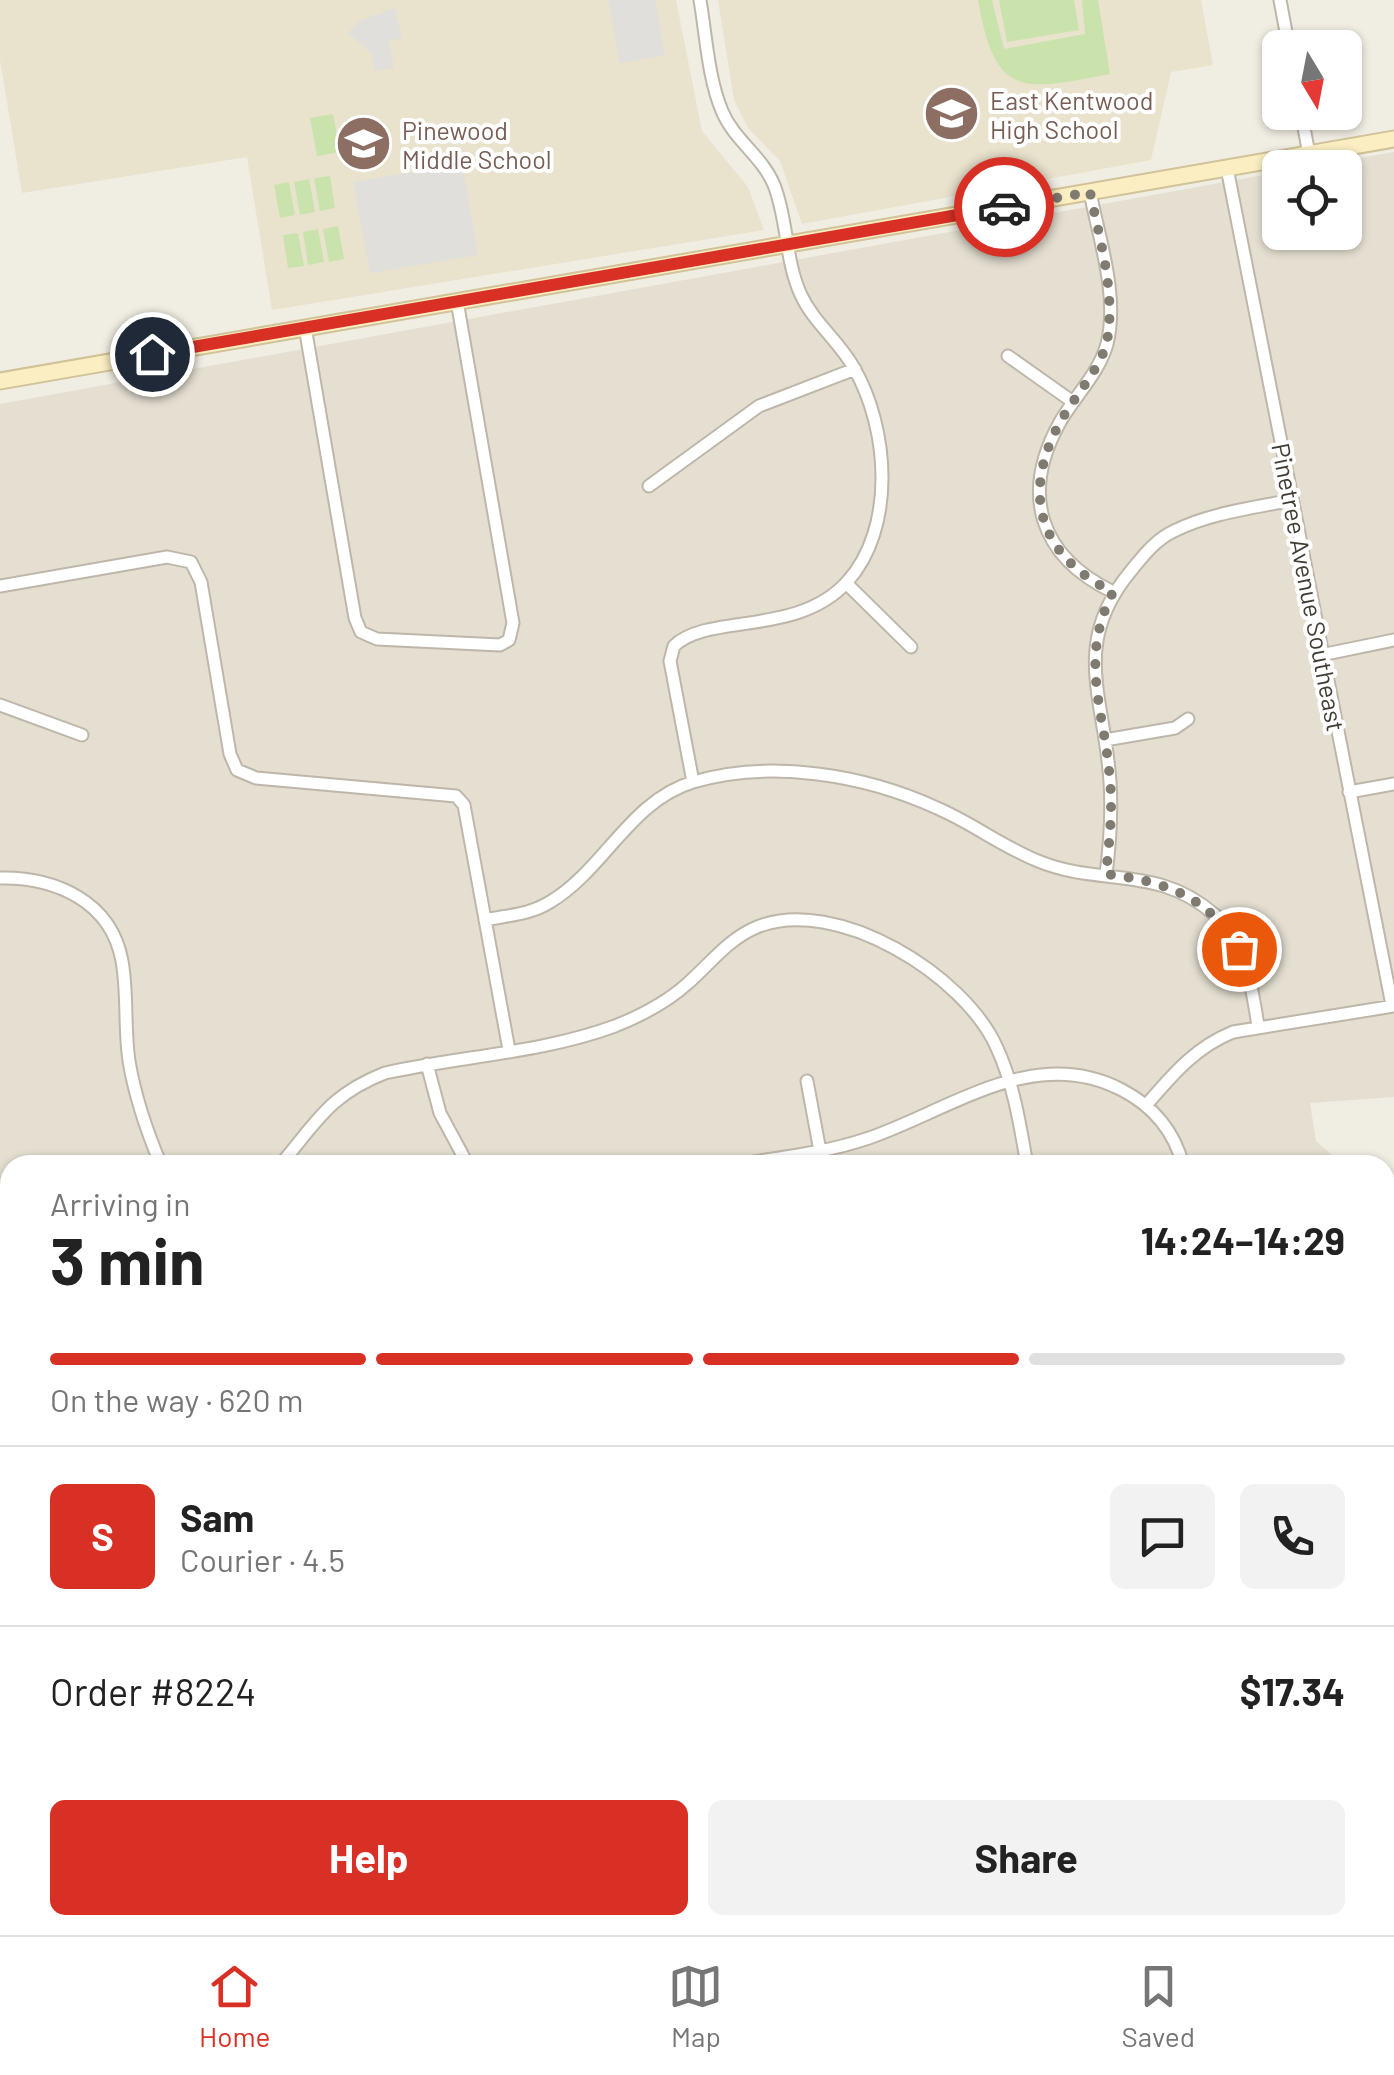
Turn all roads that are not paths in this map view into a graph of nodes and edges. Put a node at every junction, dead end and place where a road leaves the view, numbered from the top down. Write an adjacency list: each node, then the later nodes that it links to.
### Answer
1 (700, 0): 9 (street)
2 (1280, 0): 3 (street)
3 (1286, 30)
4 (1394, 139): 5 (main road)
5 (1332, 150)
6 (1262, 162): 7 (main road)
7 (1227, 168): 8 (main road); 17 (street, Pinetree Avenue Southeast)
8 (1090, 192): 9 (main road); 15 (street)
9 (789, 244): 10 (main road); 13 (street)
10 (457, 301): 11 (main road); 11 (street)
11 (304, 327): 14 (main road)
12 (1008, 356): 15 (street)
13 (855, 369): 16 (street); 18 (street)
14 (0, 380)
15 (1073, 402): 20 (street)
16 (649, 486)
17 (1292, 500): 20 (street); 23 (street, Pinetree Avenue Southeast)
18 (846, 584): 22 (street); 28 (street)
19 (0, 586): 33 (street)
20 (1113, 592): 27 (street)
21 (1394, 640): 23 (street)
22 (911, 647)
23 (1321, 655): 30 (street, Pinetree Avenue Southeast)
24 (0, 705): 26 (street)
25 (1188, 719): 27 (street)
26 (82, 735)
27 (1105, 740): 31 (street)
28 (693, 782): 31 (street); 33 (street)
29 (1394, 784): 30 (street)
30 (1349, 792): 34 (street, Pinetree Avenue Southeast)
31 (1106, 874): 35 (street)
32 (0, 878): 42 (street)
33 (485, 920): 36 (street)
34 (1393, 1006): 35 (street)
35 (1258, 1026): 40 (street)
36 (509, 1050): 37 (street); 39 (street)
37 (428, 1064): 43 (street); 44 (street)
38 (807, 1082): 41 (street)
39 (1011, 1082): 40 (street); 41 (street); 46 (street)
40 (1148, 1104): 47 (street)
41 (820, 1151): 45 (street)
42 (158, 1155)
43 (288, 1155)
44 (463, 1155)
45 (795, 1155)
46 (1025, 1155)
47 (1178, 1155)

